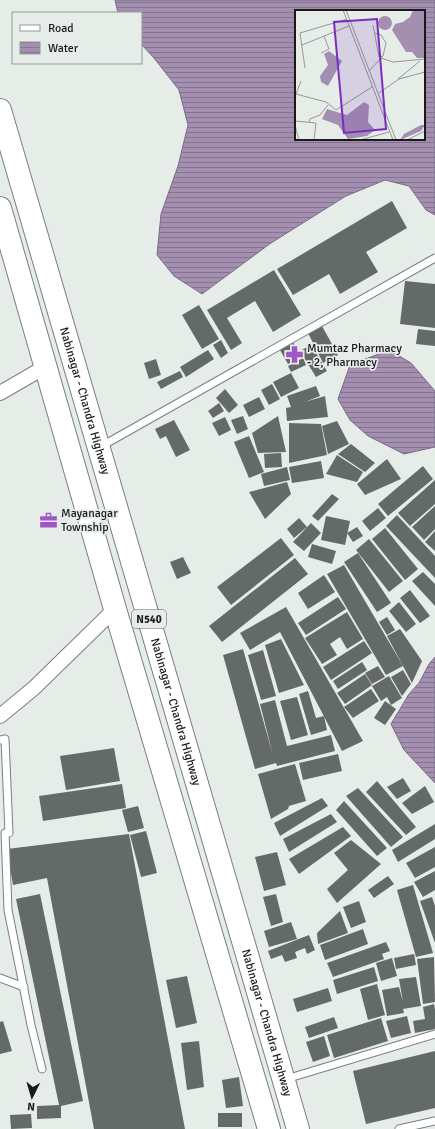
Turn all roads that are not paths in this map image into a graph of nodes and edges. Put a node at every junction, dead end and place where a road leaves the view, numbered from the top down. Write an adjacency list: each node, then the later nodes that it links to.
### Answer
1 (0, 110): 6 (highway, Nabinagar - Chandra Highway / N540)
2 (0, 208): 4 (highway, N540)
3 (435, 258): 6 (lane)
4 (45, 367): 5 (street); 7 (highway, N540)
5 (0, 393)
6 (98, 448): 14 (highway, Nabinagar - Chandra Highway / N540)
7 (115, 610): 8 (street); 16 (highway, N540)
8 (0, 716)
9 (0, 740): 11 (lane)
10 (0, 978): 11 (lane)
11 (24, 986): 13 (lane)
12 (435, 1034): 14 (lane)
13 (42, 1069)
14 (284, 1080): 17 (highway, Nabinagar - Chandra Highway / N540)
15 (435, 1122): 18 (lane)
16 (269, 1129)
17 (298, 1129)
18 (399, 1129)

